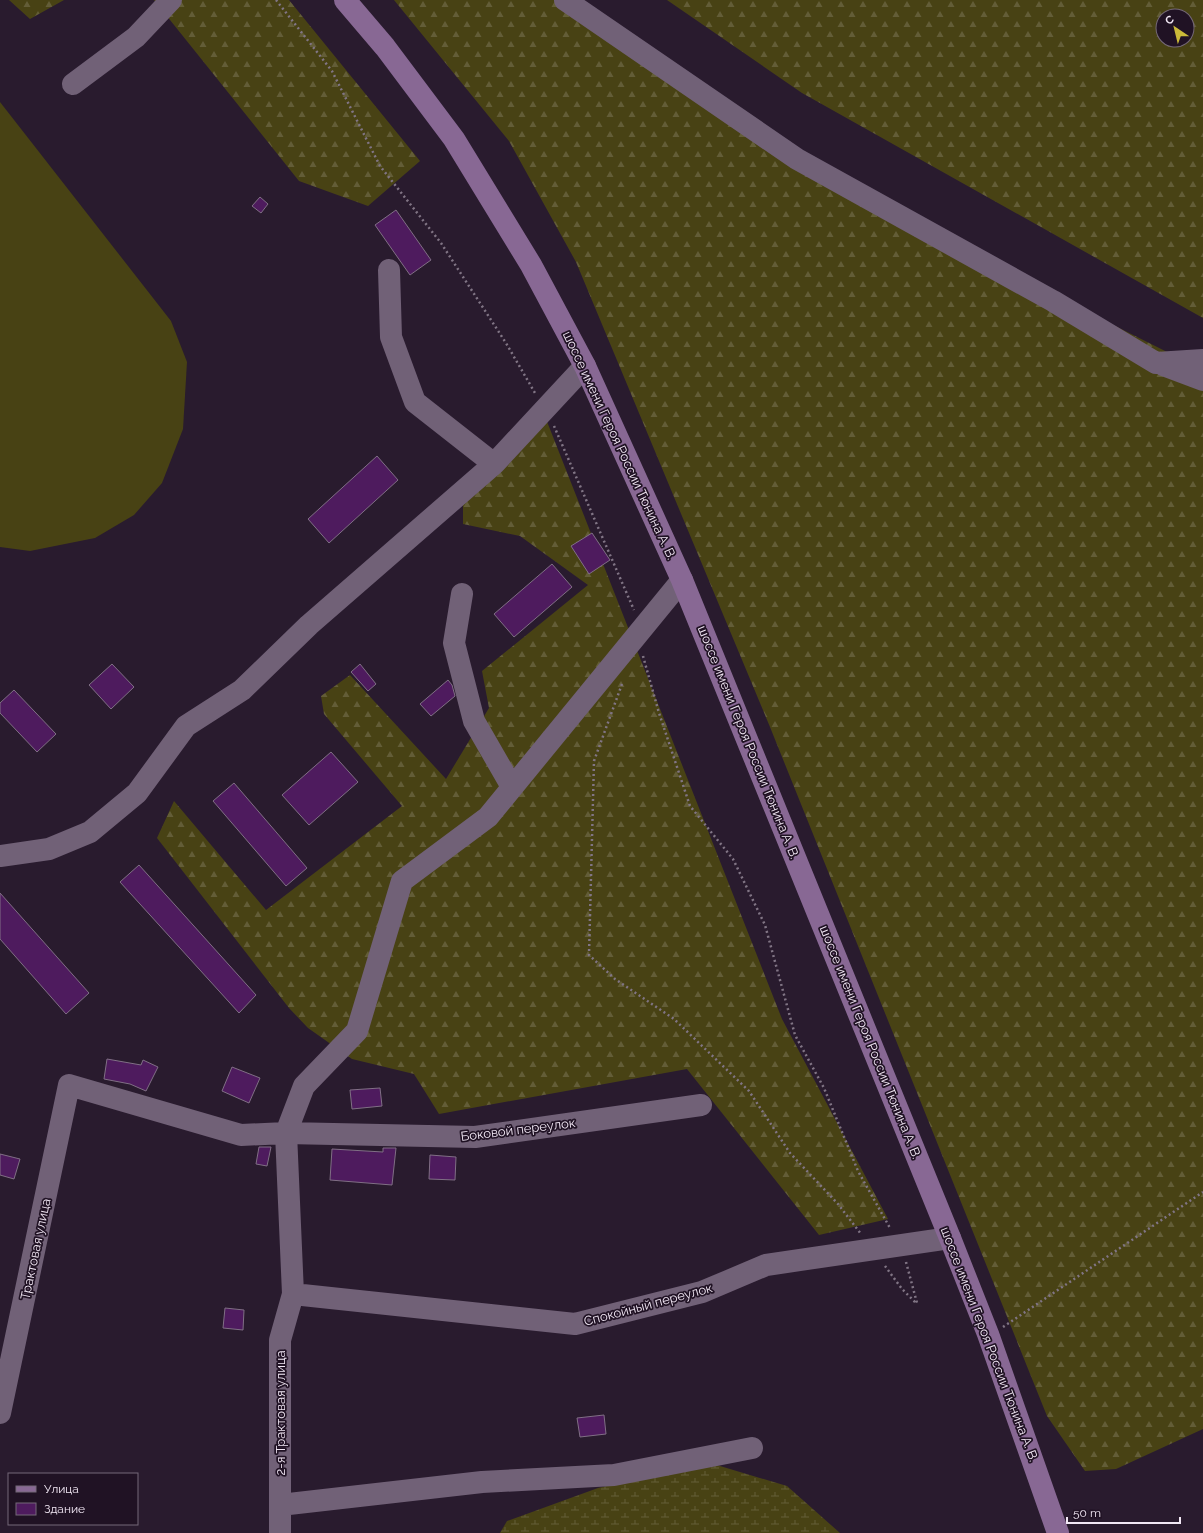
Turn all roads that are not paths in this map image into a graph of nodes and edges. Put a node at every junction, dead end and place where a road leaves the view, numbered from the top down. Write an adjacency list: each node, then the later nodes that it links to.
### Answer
1 (171, 0): 4 (street)
2 (345, 0): 8 (main road, шоссе имени Героя России Тюнина А. В.)
3 (565, 0): 7 (street)
4 (73, 84)
5 (390, 270): 10 (street)
6 (1203, 360): 7 (street)
7 (1156, 363): 9 (street)
8 (585, 366): 10 (street); 11 (main road, шоссе имени Героя России Тюнина А. В.)
9 (1203, 380)
10 (494, 464): 14 (street)
11 (682, 580): 13 (street); 18 (main road, шоссе имени Героя России Тюнина А. В.)
12 (462, 594): 13 (street)
13 (512, 787): 17 (street)
14 (0, 856)
15 (69, 1085): 17 (street, Боковой переулок); 20 (street, Трактовая улица)
16 (701, 1105): 17 (street, Боковой переулок)
17 (286, 1133): 19 (street, 2-я Трактовая улица)
18 (950, 1238): 19 (street, Спокойный переулок); 24 (main road, шоссе имени Героя России Тюнина А. В.)
19 (293, 1294): 22 (street, 2-я Трактовая улица)
20 (0, 1413)
21 (752, 1448): 22 (street)
22 (280, 1504): 23 (street, 2-я Трактовая улица)
23 (280, 1533)
24 (1058, 1533)

